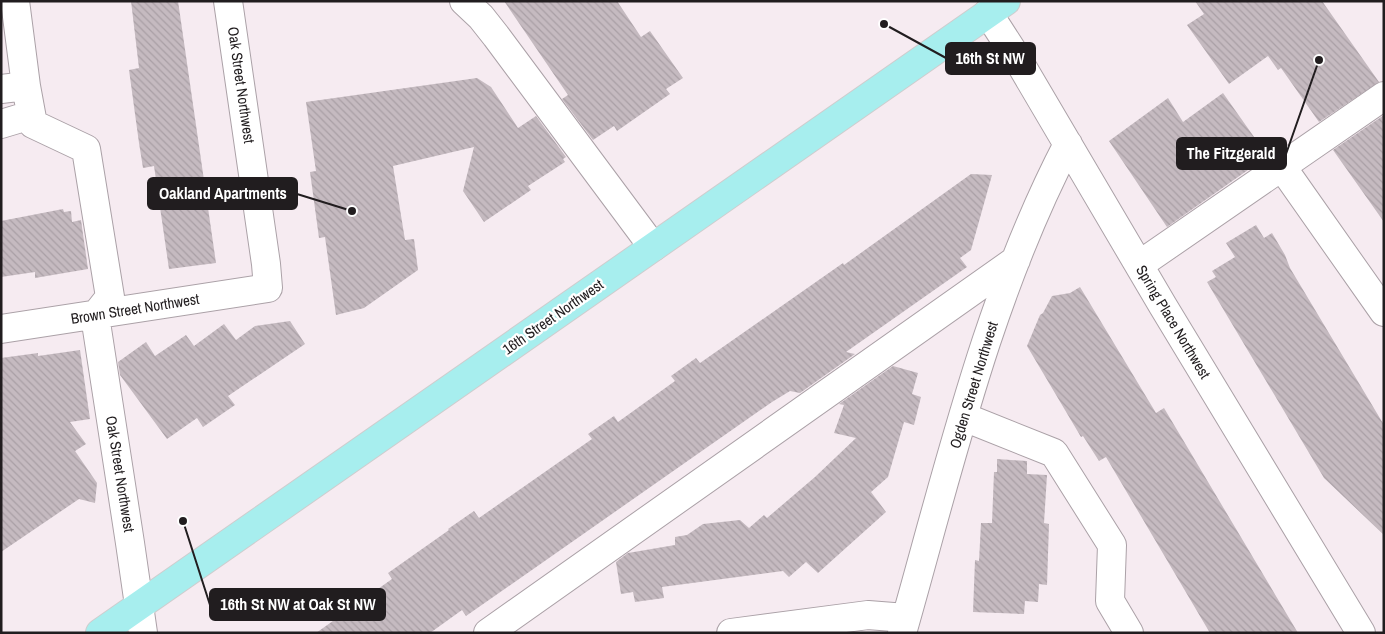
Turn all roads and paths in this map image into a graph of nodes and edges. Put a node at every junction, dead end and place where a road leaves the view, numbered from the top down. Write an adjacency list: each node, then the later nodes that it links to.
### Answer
1 (15, 1): 5 (street)
2 (228, 1): 14 (street, Oak Street Northwest)
3 (464, 1): 11 (street)
4 (997, 7): 9 (street, Spring Place Northwest); 11 (main road, 16th Street Northwest)
5 (14, 87): 7 (street)
6 (1384, 96): 10 (street)
7 (31, 115): 8 (street); 16 (street)
8 (1, 124)
9 (1068, 144): 12 (street, Ogden Street Northwest); 13 (street, Spring Place Northwest)
10 (1282, 167): 13 (street); 15 (street)
11 (653, 247): 19 (main road, 16th Street Northwest)
12 (1016, 260): 18 (street, Ogden Street Northwest); 24 (street)
13 (1139, 265): 21 (street, Spring Place Northwest)
14 (268, 288): 16 (street, Brown Street Northwest)
15 (1384, 312)
16 (94, 316): 17 (street, Brown Street Northwest); 19 (street, Oak Street Northwest)
17 (1, 329)
18 (964, 417): 20 (street, Ogden Street Northwest); 26 (street)
19 (138, 606): 22 (main road, 16th Street Northwest); 23 (street, Oak Street Northwest)
20 (904, 625): 25 (street)
21 (1362, 632)
22 (100, 633)
23 (142, 633)
24 (488, 633)
25 (731, 633)
26 (1129, 633)

